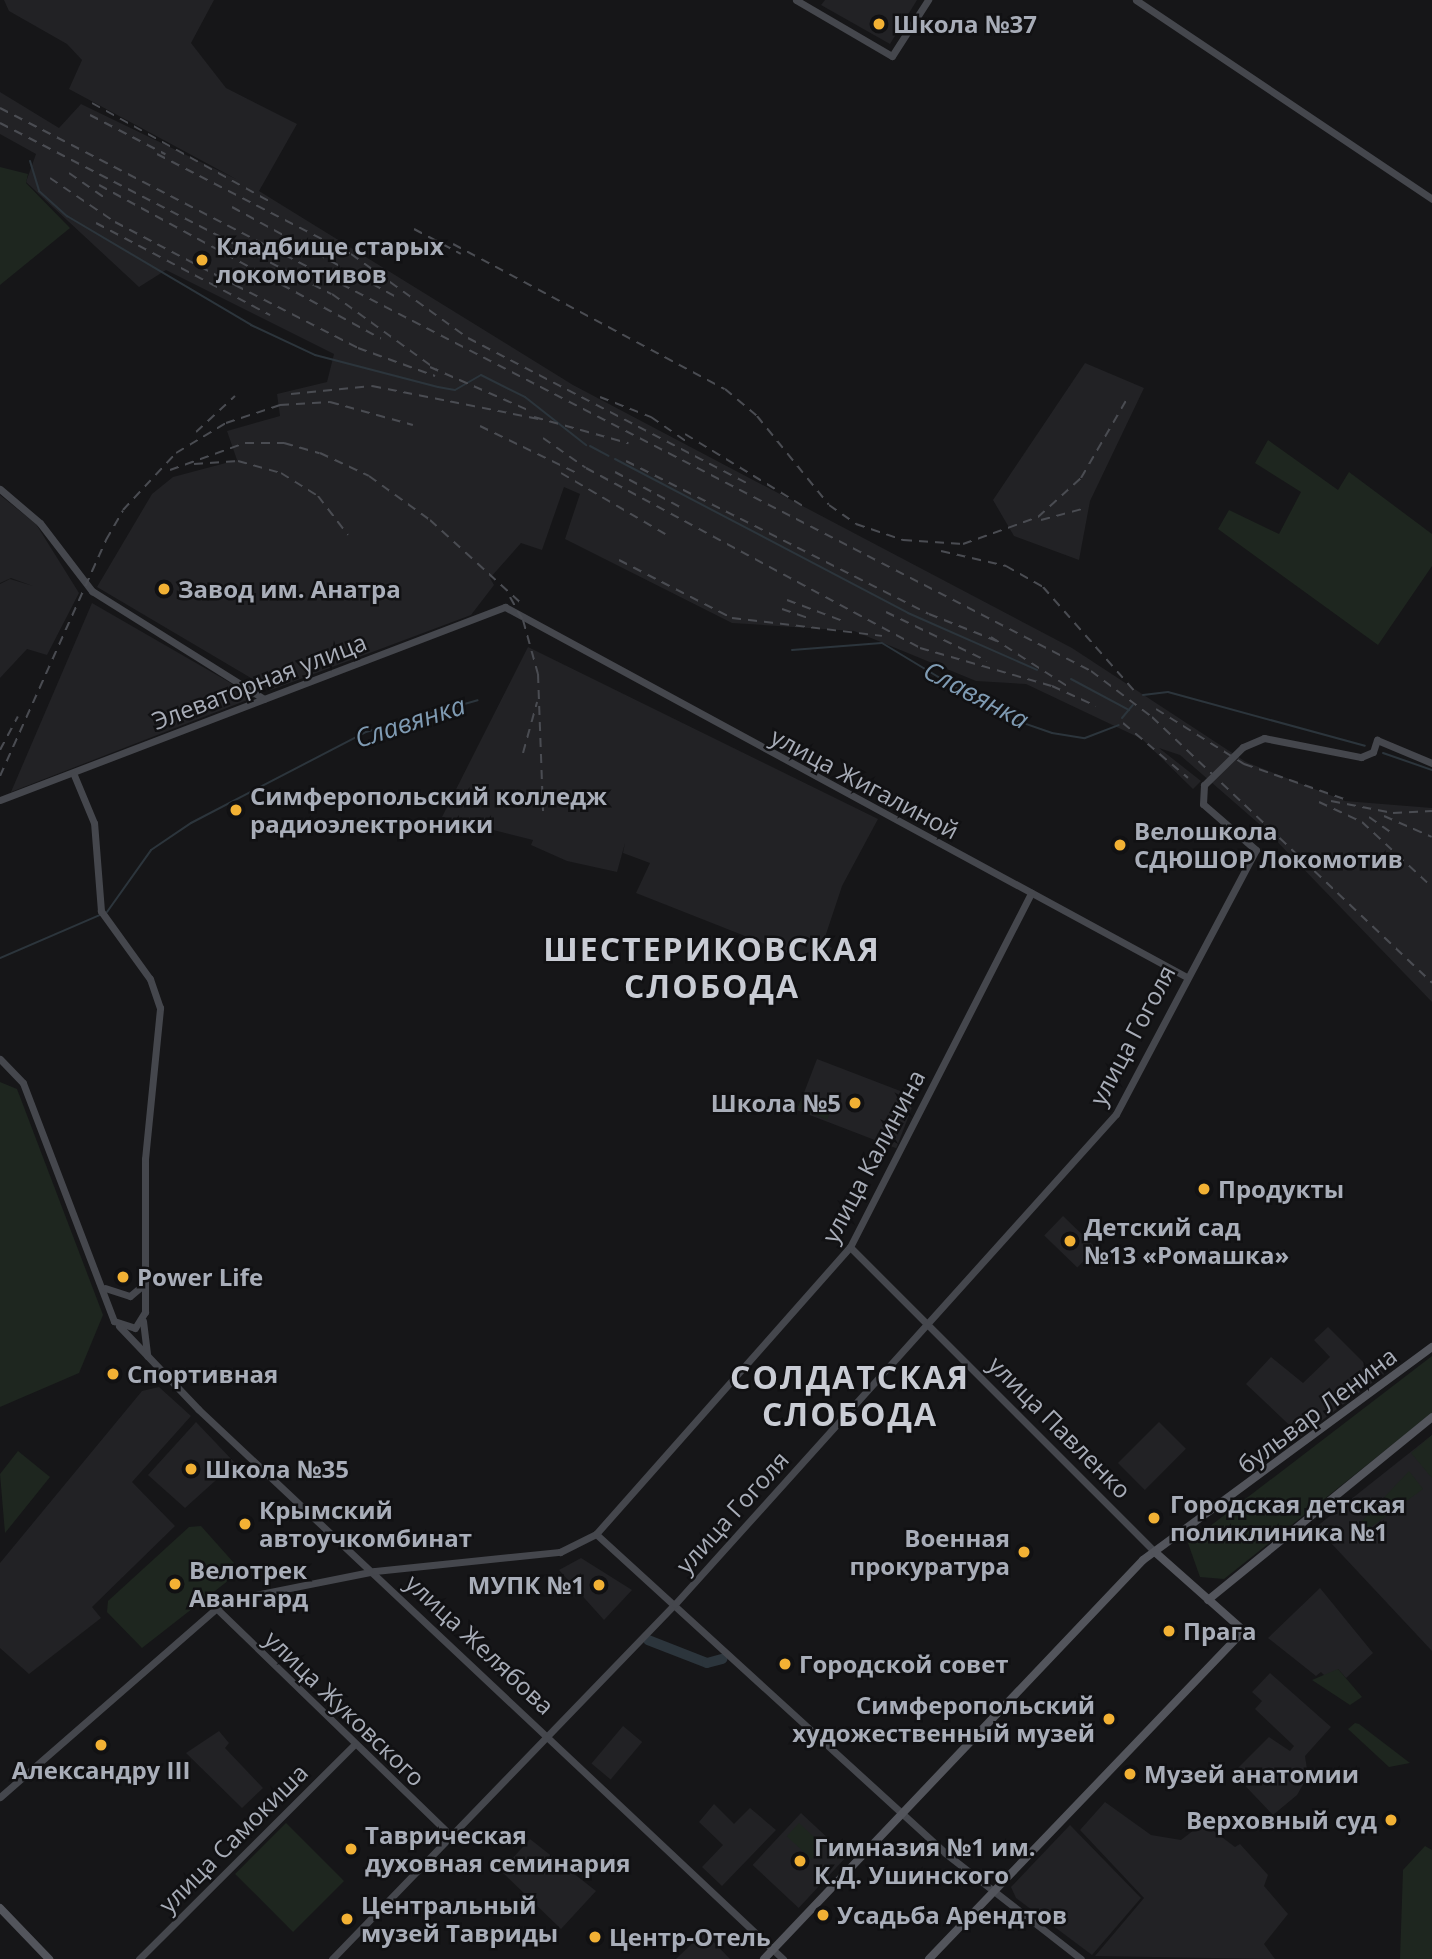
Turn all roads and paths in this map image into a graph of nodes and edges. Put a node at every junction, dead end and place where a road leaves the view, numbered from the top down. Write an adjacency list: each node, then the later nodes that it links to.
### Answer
1 (796, 0): 2 (main road)
2 (928, 0)
3 (1136, 0): 4 (main road)
4 (1432, 199)
5 (0, 489): 7 (main road)
6 (527, 623): 7 (main road, Элеваторная улица); 11 (main road, улица Жигалиной)
7 (264, 699): 9 (main road, Элеваторная улица)
8 (1432, 763): 12 (main road, улица Гоголя, bridge)
9 (74, 775): 10 (main road, Элеваторная улица); 15 (main road)
10 (1, 801)
11 (1031, 893): 12 (main road, улица Жигалиной); 14 (main road, улица Калинина)
12 (1185, 976): 22 (main road, улица Гоголя)
13 (0, 1059): 16 (main road)
14 (850, 1247): 22 (main road, улица Павленко); 26 (main road, улица Калинина)
15 (144, 1285): 17 (main road); 18 (main road)
16 (104, 1288): 17 (main road); 19 (main road)
17 (128, 1296): 18 (main road); 19 (main road)
18 (144, 1307): 20 (main road)
19 (112, 1311): 21 (main road)
20 (142, 1321): 21 (main road); 24 (main road)
21 (119, 1325): 24 (main road, улица Желябова)
22 (930, 1325): 27 (main road, улица Павленко); 30 (main road, улица Гоголя)
23 (1432, 1347): 27 (main road, бульвар Ленина)
24 (149, 1360): 28 (main road, улица Желябова)
25 (1432, 1418): 29 (main road)
26 (596, 1534): 28 (main road); 30 (main road)
27 (1156, 1553): 29 (main road, улица Павленко); 37 (main road, бульвар Ленина)
28 (375, 1571): 31 (main road); 32 (main road, улица Желябова)
29 (1208, 1600): 39 (main road, улица Павленко)
30 (675, 1604): 32 (main road, улица Гоголя); 37 (main road)
31 (215, 1607): 33 (main road, улица Жуковского); 34 (main road)
32 (548, 1734): 38 (main road, улица Гоголя); 41 (main road, улица Желябова)
33 (354, 1745): 38 (main road, улица Жуковского); 43 (main road, улица Самокиша)
34 (15, 1783): 35 (main road); 36 (main road)
35 (0, 1789)
36 (0, 1797)
37 (902, 1814): 39 (main road); 41 (main road, бульвар Ленина)
38 (450, 1835): 44 (main road, улица Гоголя)
39 (994, 1894): 47 (main road); 48 (main road)
40 (0, 1908): 42 (main road)
41 (773, 1949): 45 (main road, бульвар Ленина); 46 (main road, улица Желябова)
42 (49, 1959)
43 (139, 1959)
44 (332, 1959)
45 (764, 1959)
46 (783, 1959)
47 (929, 1959)
48 (1081, 1959)

